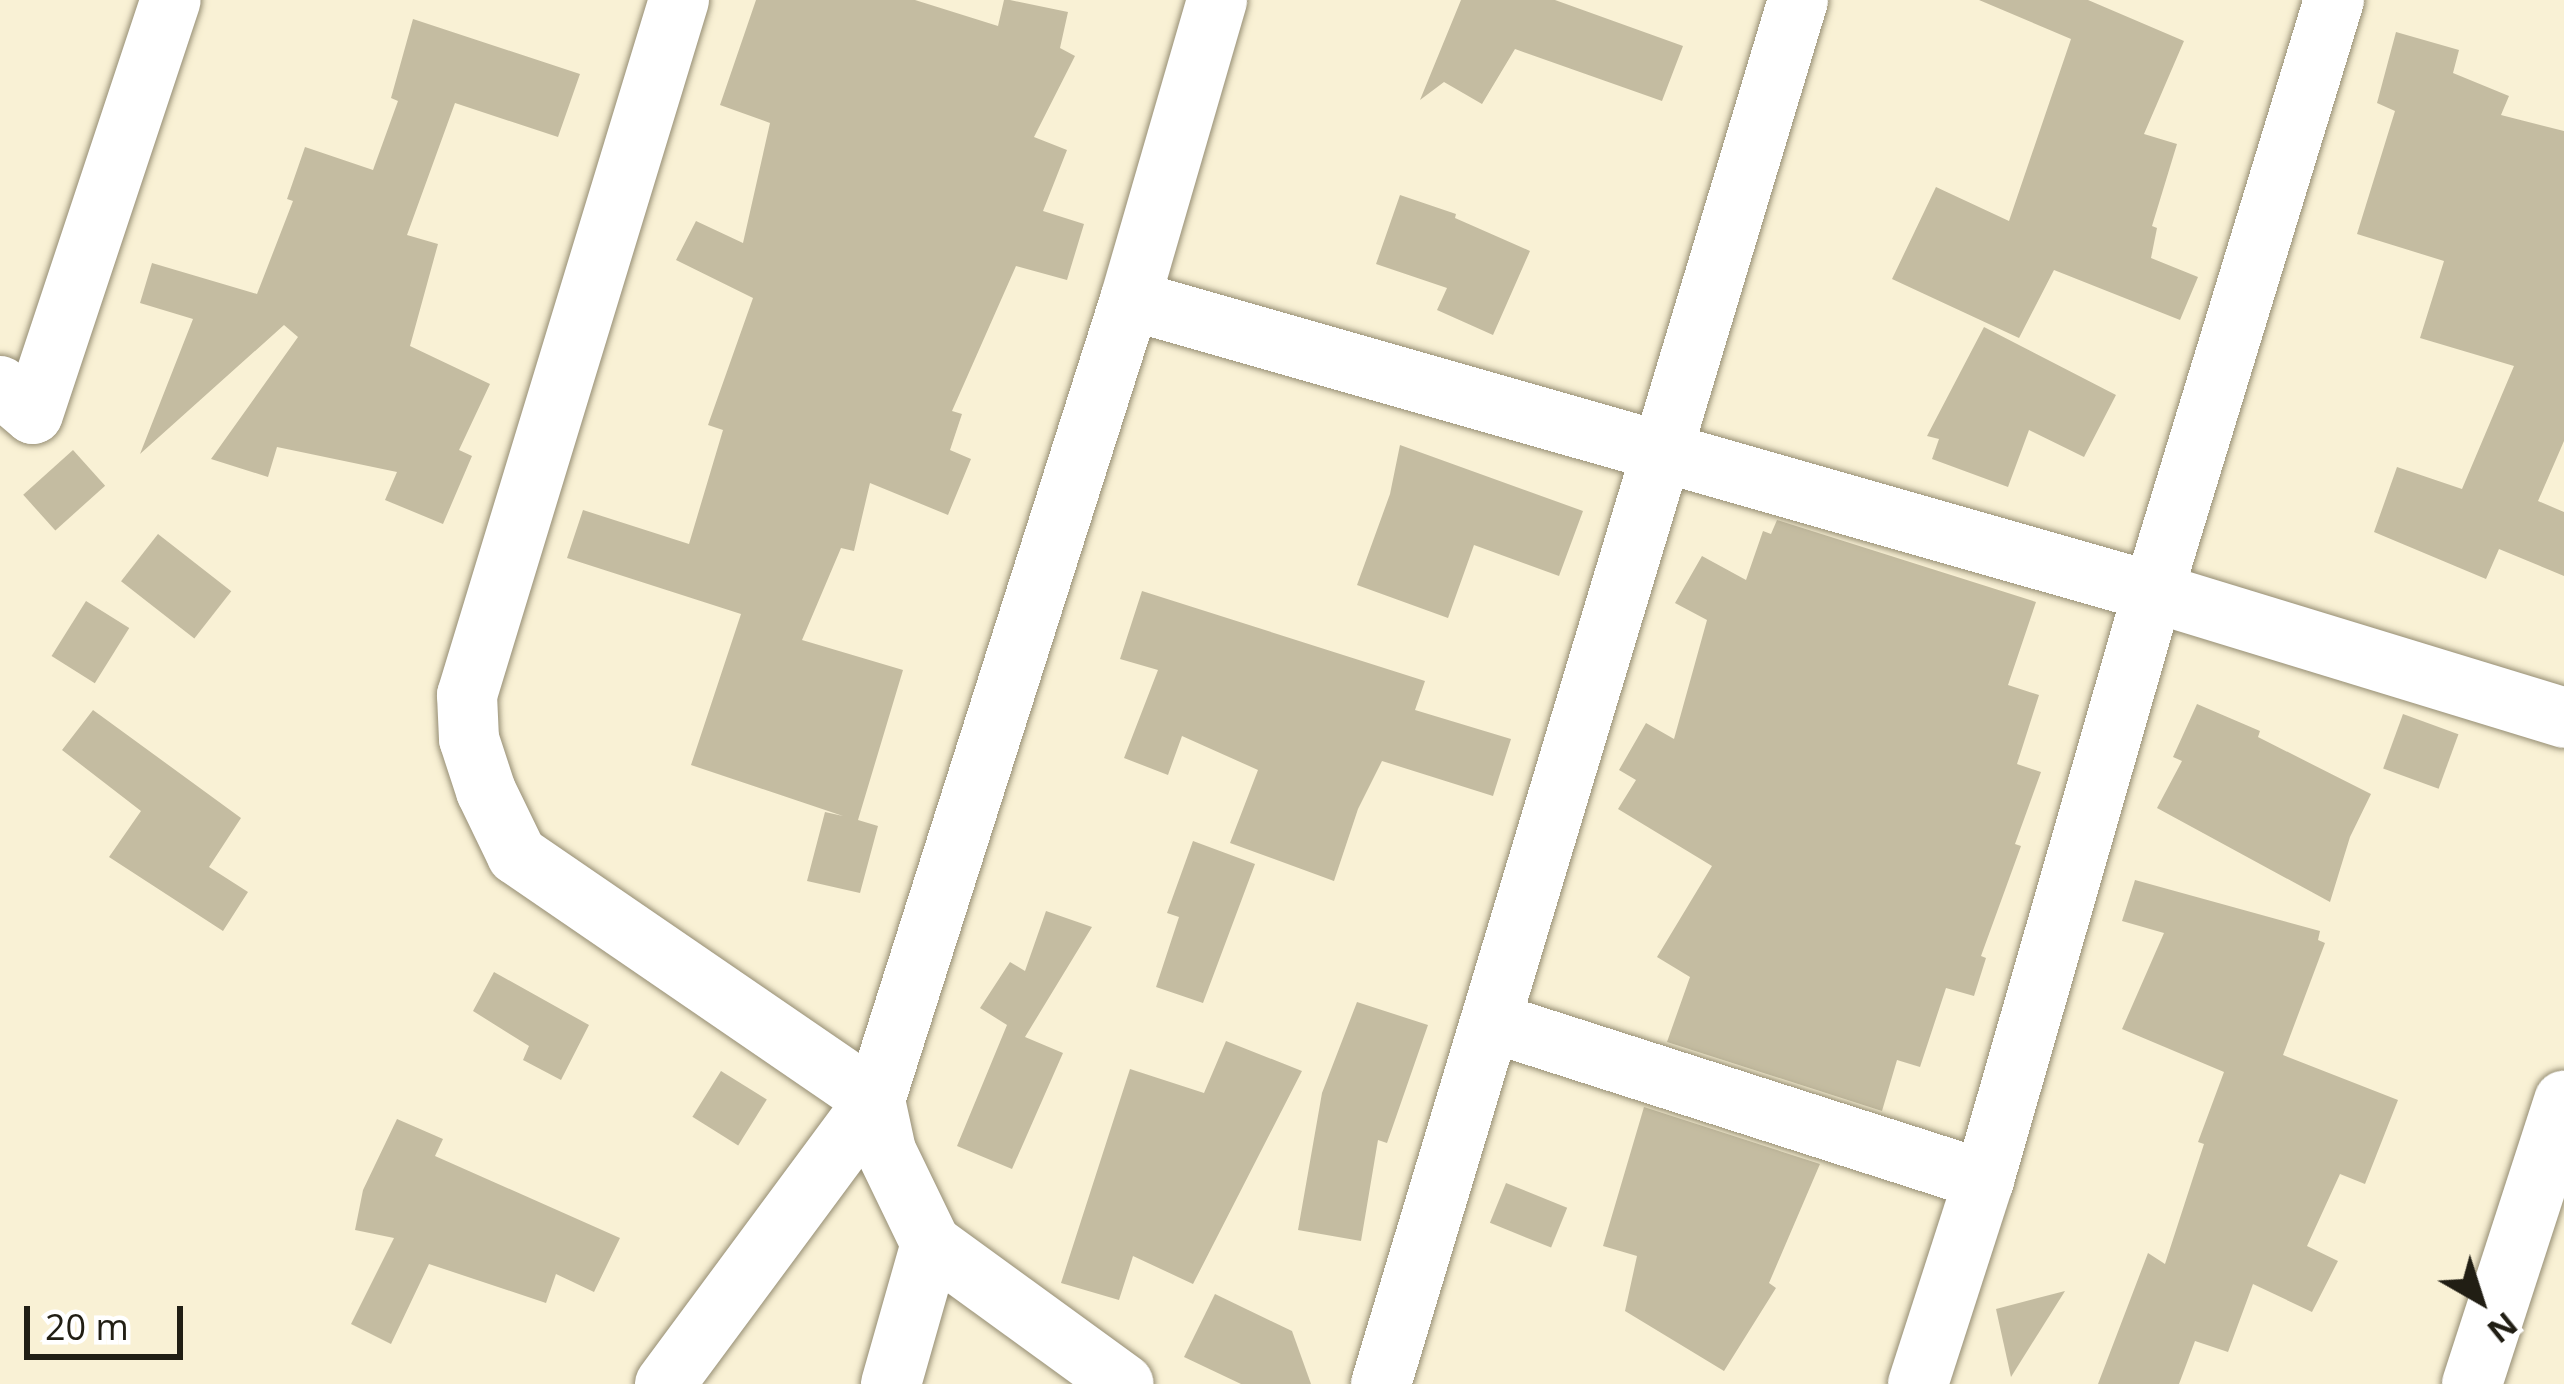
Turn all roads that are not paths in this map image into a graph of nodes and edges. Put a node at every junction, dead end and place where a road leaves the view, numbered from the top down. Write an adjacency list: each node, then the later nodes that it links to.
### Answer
1 (171, 0): 7 (street)
2 (679, 0): 12 (street)
3 (1216, 0): 6 (street)
4 (1798, 0): 8 (street)
5 (2334, 0): 9 (street)
6 (1130, 300): 8 (street); 12 (street)
7 (0, 386)
8 (1666, 451): 9 (street); 11 (street)
9 (2153, 592): 10 (street); 14 (street)
10 (2564, 718)
11 (1491, 1022): 14 (street); 19 (street)
12 (875, 1100): 15 (street); 16 (street)
13 (2564, 1101): 21 (street)
14 (1984, 1180): 20 (street)
15 (931, 1244): 17 (street); 18 (street)
16 (665, 1384)
17 (891, 1384)
18 (1124, 1384)
19 (1381, 1384)
20 (1918, 1384)
21 (2472, 1384)

